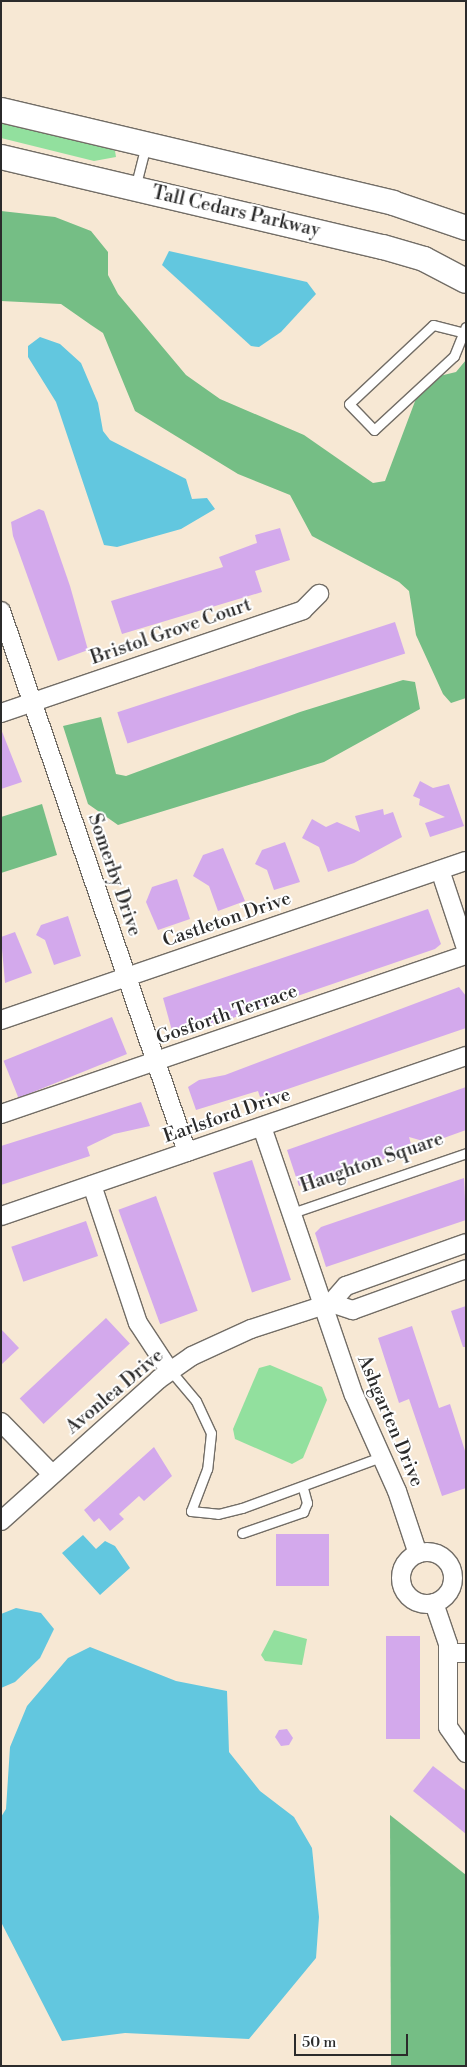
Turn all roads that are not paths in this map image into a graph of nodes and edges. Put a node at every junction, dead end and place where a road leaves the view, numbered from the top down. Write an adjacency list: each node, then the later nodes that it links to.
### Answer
1 (1, 110): 2 (main road)
2 (146, 145): 4 (lane); 5 (main road)
3 (1, 157): 4 (main road, Tall Cedars Parkway)
4 (135, 188): 6 (main road, Tall Cedars Parkway)
5 (466, 228)
6 (466, 281)
7 (463, 330): 7 (lane)
8 (319, 594): 10 (street, Bristol Grove Court)
9 (1, 611): 10 (street, Somerby Drive)
10 (32, 702): 11 (street, Bristol Grove Court); 16 (street, Somerby Drive)
11 (1, 713)
12 (466, 861): 13 (street, Castleton Drive)
13 (440, 870): 14 (street); 16 (street, Castleton Drive)
14 (466, 948)
15 (466, 955): 19 (street, Gosforth Terrace)
16 (127, 977): 17 (street, Castleton Drive); 19 (street, Somerby Drive)
17 (1, 1020)
18 (466, 1056): 21 (street, Earlsford Drive)
19 (155, 1062): 20 (street, Gosforth Terrace); 22 (street, Somerby Drive)
20 (1, 1114)
21 (262, 1127): 22 (street, Earlsford Drive); 25 (street, Haughton Square)
22 (187, 1152): 24 (street, Earlsford Drive)
23 (466, 1153): 25 (lane, Haughton Square)
24 (92, 1185): 26 (street, Earlsford Drive); 30 (street)
25 (292, 1213): 29 (street, Haughton Square)
26 (1, 1216)
27 (466, 1243): 29 (street, Avonlea Drive)
28 (466, 1269): 29 (street)
29 (326, 1304): 30 (street, Avonlea Drive); 32 (street, Ashgarten Drive)
30 (169, 1370): 33 (street, Avonlea Drive); 34 (lane)
31 (1, 1422): 33 (street)
32 (383, 1456): 34 (lane); 37 (street, Ashgarten Drive)
33 (52, 1474): 35 (street, Avonlea Drive)
34 (303, 1488): 36 (lane)
35 (1, 1521)
36 (242, 1533)
37 (418, 1554): 38 (street); 38 (street)
38 (434, 1603): 39 (street)
39 (457, 1653): 40 (street)
40 (466, 1753)

